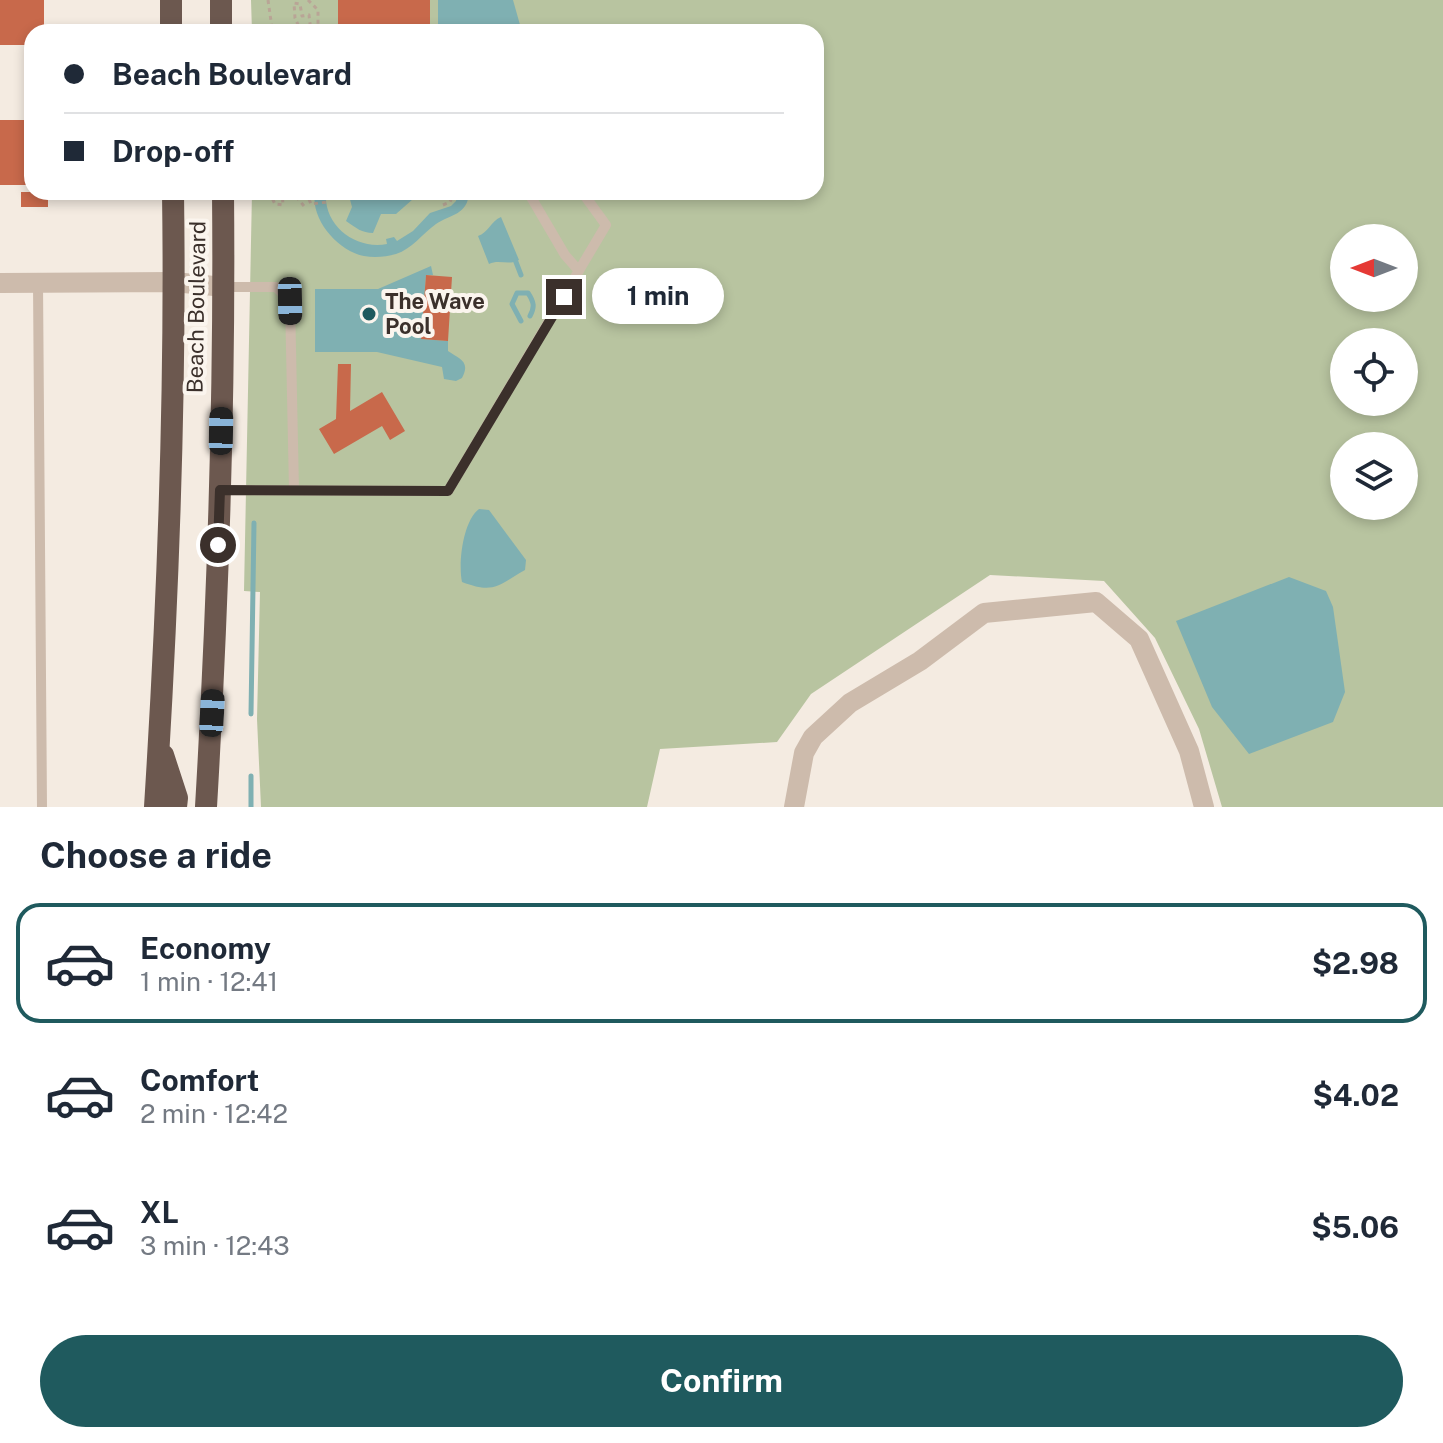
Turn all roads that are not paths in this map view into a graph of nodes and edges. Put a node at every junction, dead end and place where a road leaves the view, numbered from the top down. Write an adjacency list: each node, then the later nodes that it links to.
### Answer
1 (171, 0): 3 (highway)
2 (221, 0): 4 (highway)
3 (171, 24)
4 (221, 24)
5 (173, 200): 10 (highway)
6 (223, 200): 13 (highway, Beach Boulevard)
7 (533, 200): 9 (lane)
8 (588, 200): 9 (lane)
9 (579, 271): 15 (lane)
10 (174, 282): 12 (street); 13 (street); 16 (highway)
11 (0, 283): 12 (street)
12 (38, 283): 17 (lane)
13 (224, 287): 14 (highway, Beach Boulevard); 15 (lane)
14 (220, 490): 15 (lane); 20 (highway, Beach Boulevard)
15 (294, 490)
16 (159, 743): 18 (highway); 19 (highway)
17 (42, 807)
18 (155, 807)
19 (176, 807)
20 (206, 807)
21 (794, 807): 22 (street)
22 (1204, 807)

